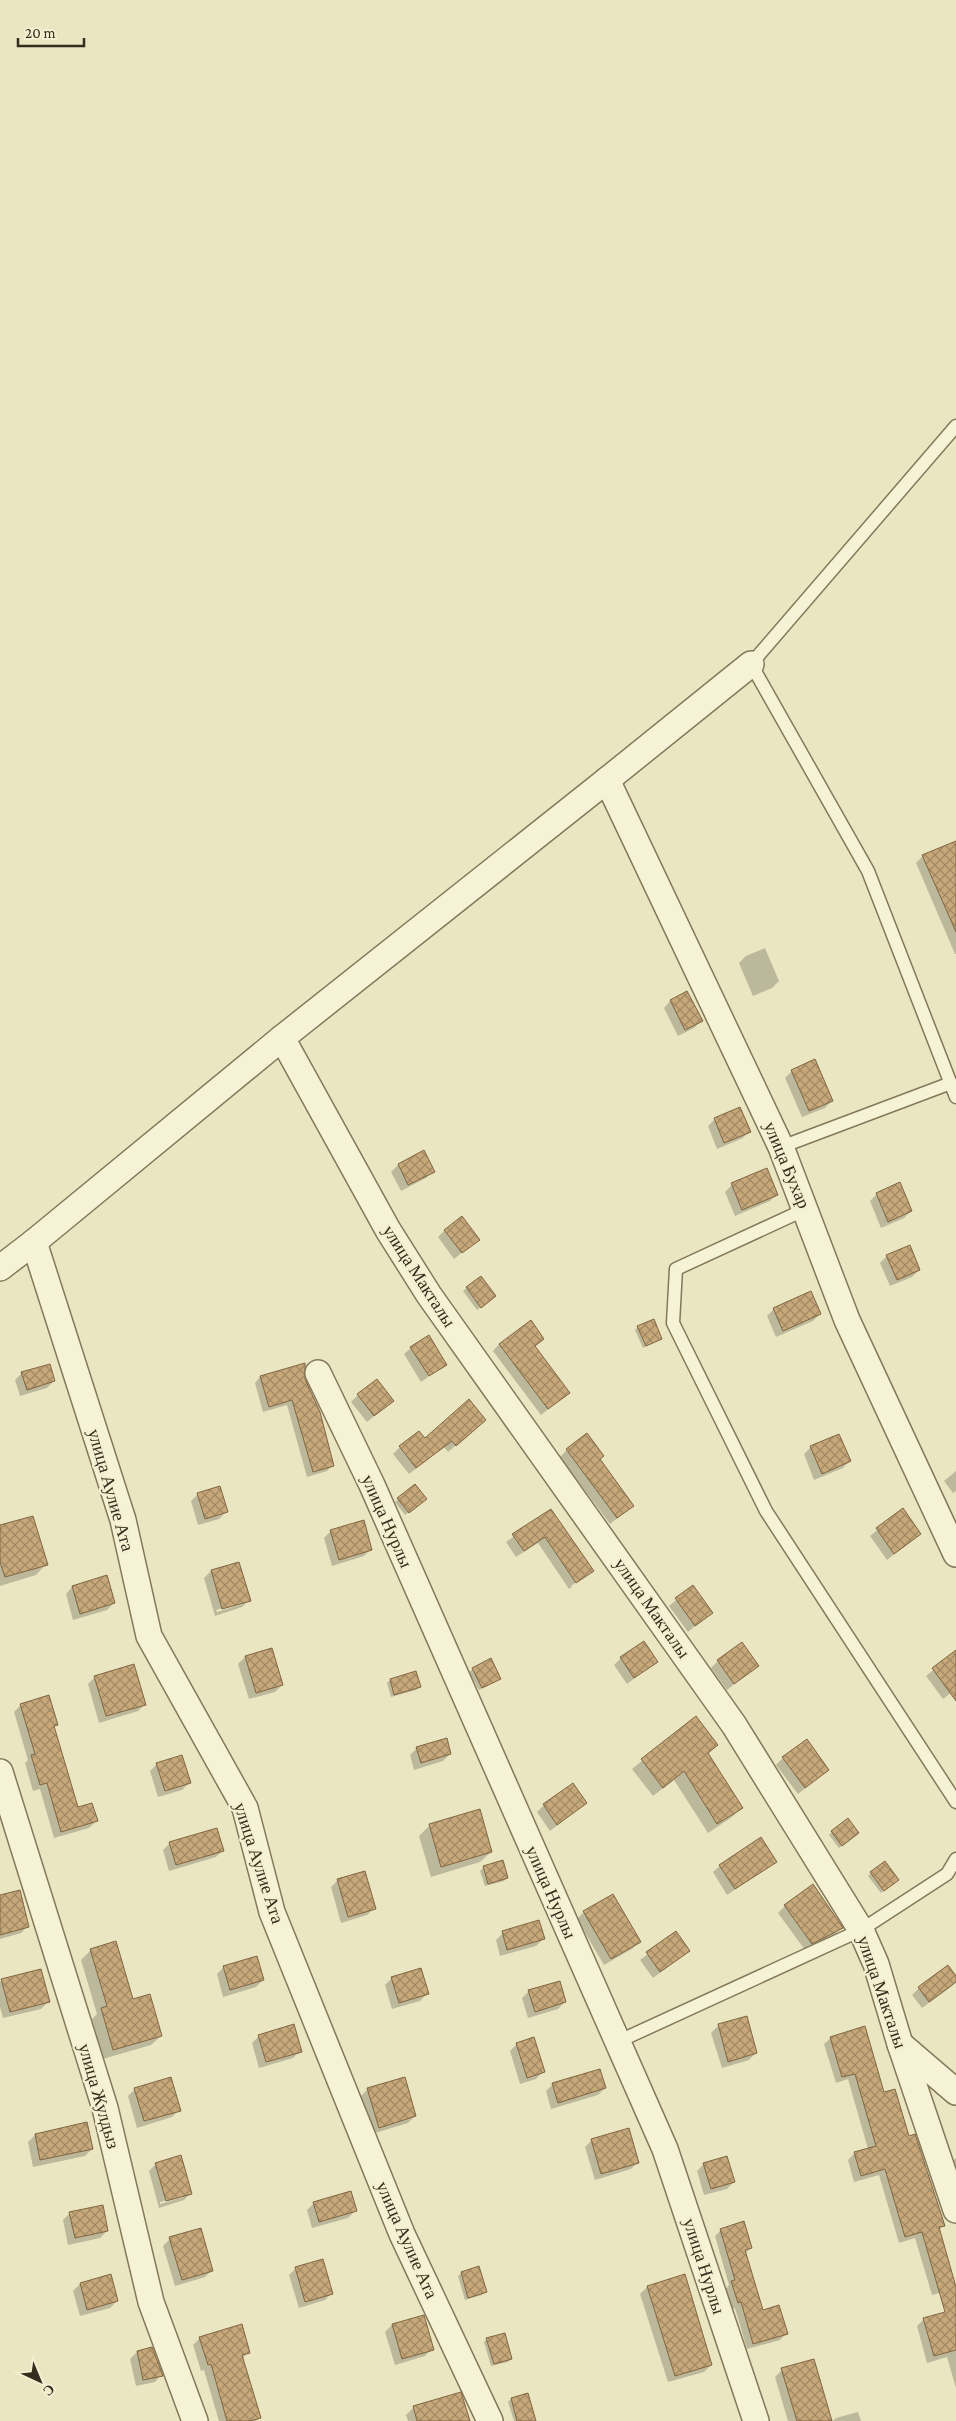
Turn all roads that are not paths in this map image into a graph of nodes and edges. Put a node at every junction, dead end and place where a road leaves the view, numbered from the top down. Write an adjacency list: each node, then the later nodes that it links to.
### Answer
1 (956, 426): 2 (lane)
2 (751, 664): 3 (street); 5 (lane)
3 (607, 780): 4 (street); 7 (street, улица Бухар)
4 (282, 1038): 9 (street); 16 (street, улица Макталы)
5 (951, 1083): 6 (lane); 7 (lane)
6 (956, 1096)
7 (781, 1147): 8 (street, улица Бухар)
8 (806, 1209): 12 (street, улица Бухар); 14 (lane)
9 (34, 1242): 10 (street); 22 (street, улица Аулие Ата)
10 (0, 1268)
11 (318, 1373): 17 (street, улица Нурлы)
12 (956, 1554)
13 (0, 1772): 21 (street, улица Жулдыз)
14 (956, 1802)
15 (956, 1858): 16 (lane)
16 (861, 1930): 17 (lane); 18 (street, улица Макталы)
17 (617, 2042): 23 (street, улица Нурлы)
18 (900, 2044): 19 (street); 20 (street, улица Макталы)
19 (956, 2092)
20 (956, 2210)
21 (194, 2421)
22 (490, 2421)
23 (756, 2421)

